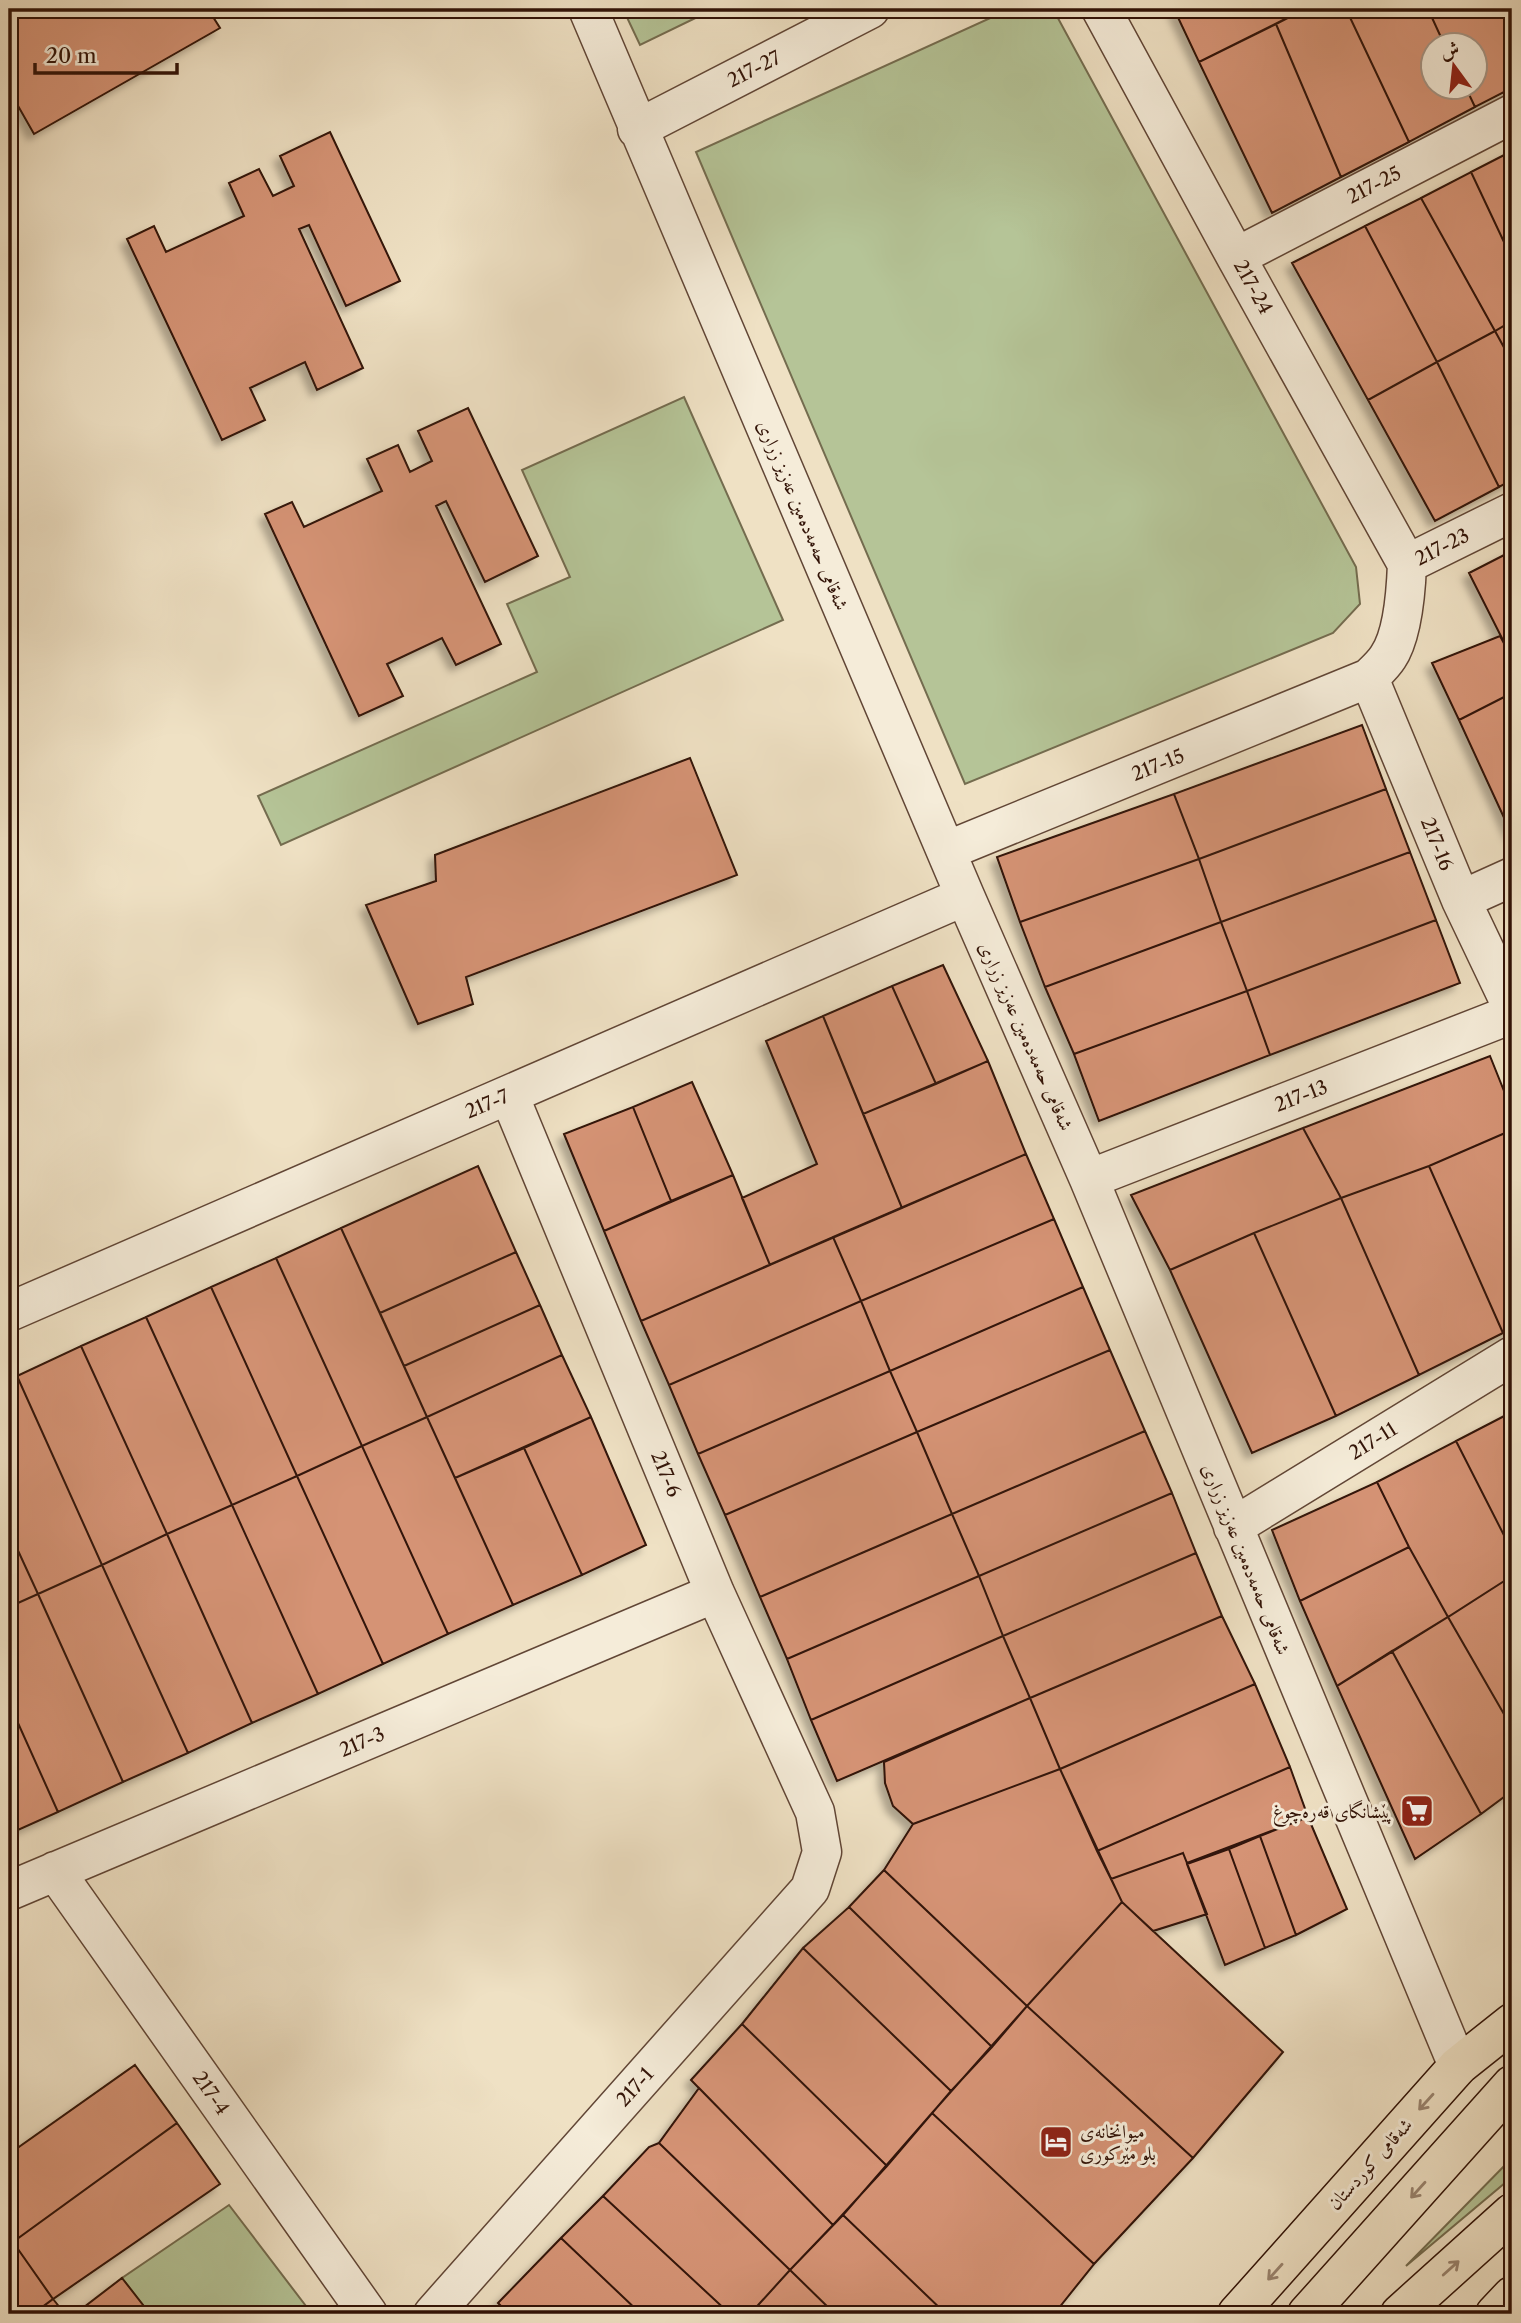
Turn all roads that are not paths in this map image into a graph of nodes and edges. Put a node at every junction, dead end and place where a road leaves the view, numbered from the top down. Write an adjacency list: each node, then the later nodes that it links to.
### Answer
1 (588, 9): 5 (street, شەقامی حەمەدەمین عەزیز زراری)
2 (870, 9): 5 (street, 217-27)
3 (1101, 9): 6 (street, 217-24)
4 (1512, 114): 6 (street, 217-25)
5 (637, 129): 10 (street, شەقامی حەمەدەمین عەزیز زراری)
6 (1236, 257): 8 (street, 217-24)
7 (1512, 512): 8 (street, 217-23)
8 (1407, 564): 9 (street, 217-23)
9 (1369, 678): 10 (street, 217-15); 13 (street, 217-16)
10 (946, 851): 12 (street, شەقامی حەمەدەمین عەزیز زراری)
11 (1512, 877): 13 (street)
12 (965, 896): 16 (street, 217-7); 17 (street, شەقامی حەمەدەمین عەزیز زراری)
13 (1461, 901): 14 (street, 217-16)
14 (1512, 1007)
15 (1512, 1014): 17 (street, 217-13)
16 (509, 1095): 18 (street, 217-7); 21 (street, 217-6)
17 (1089, 1179): 20 (street, شەقامی حەمەدەمین عەزیز زراری)
18 (9, 1312)
19 (1512, 1356): 20 (street, 217-11)
20 (1233, 1527): 26 (street, شەقامی حەمەدەمین عەزیز زراری)
21 (715, 1594): 22 (street, 217-6); 23 (street, 217-3)
22 (822, 1852): 31 (street, 217-1)
23 (55, 1871): 24 (street, 217-3); 30 (street, 217-4)
24 (9, 1891)
25 (1512, 2023): 26 (highway, شەقامی کوردستان)
26 (1458, 2066): 32 (highway, شەقامی کوردستان, one-way to 32)
27 (1512, 2085): 33 (highway, one-way to 33)
28 (1512, 2213): 34 (highway, one-way to 28)
29 (1512, 2295): 35 (highway)
30 (368, 2314)
31 (433, 2314)
32 (1237, 2314)
33 (1307, 2314)
34 (1400, 2314)
35 (1495, 2314)

